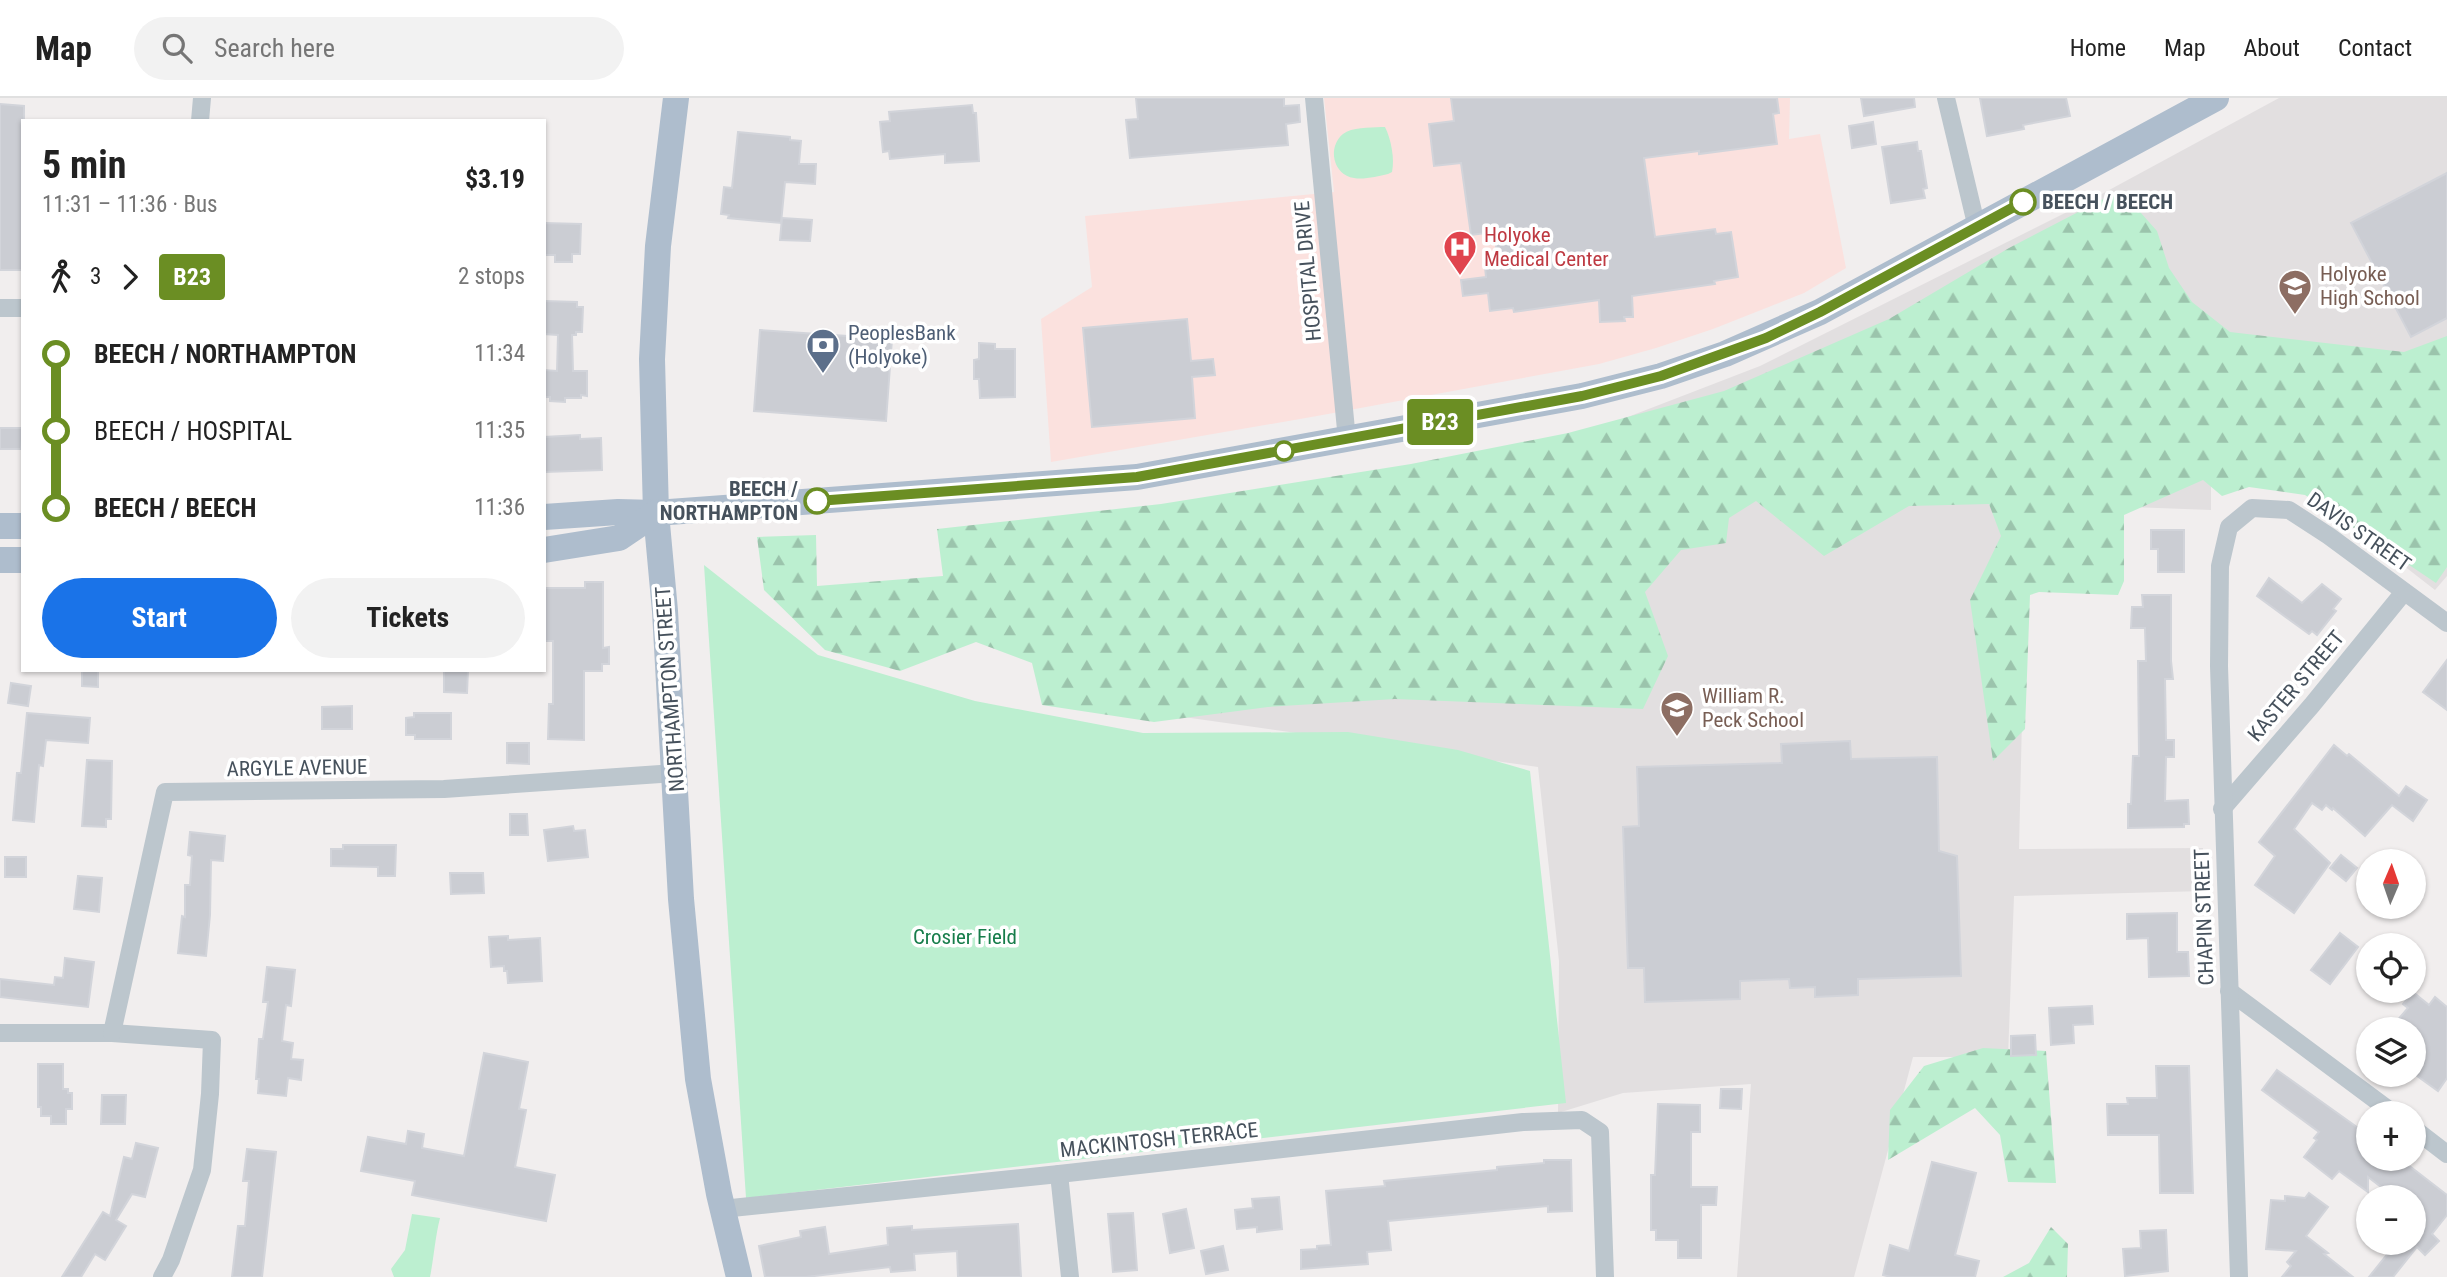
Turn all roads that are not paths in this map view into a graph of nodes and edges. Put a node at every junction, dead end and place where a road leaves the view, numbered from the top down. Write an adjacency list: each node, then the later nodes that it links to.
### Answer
1 (202, 98): 6 (street)
2 (676, 98): 11 (main road, NORTHAMPTON STREET)
3 (1314, 98): 10 (street, HOSPITAL DRIVE)
4 (1946, 98): 7 (street)
5 (2216, 98): 7 (main road)
6 (200, 119)
7 (1977, 228): 10 (main road)
8 (0, 308): 9 (street)
9 (21, 308)
10 (1347, 440): 11 (main road)
11 (656, 513): 12 (main road); 15 (main road); 21 (main road, NORTHAMPTON STREET)
12 (546, 517)
13 (0, 526): 14 (main road)
14 (21, 526)
15 (546, 550)
16 (2222, 556): 19 (street, DAVIS STREET); 22 (street, CHAPIN STREET)
17 (0, 560): 18 (main road)
18 (21, 560)
19 (2403, 592): 20 (street, DAVIS STREET); 22 (street, KASTER STREET)
20 (2447, 623)
21 (675, 773): 25 (street, ARGYLE AVENUE); 30 (main road, NORTHAMPTON STREET)
22 (2222, 809): 23 (street, CHAPIN STREET)
23 (2229, 991): 26 (street); 35 (street, CHAPIN STREET)
24 (0, 1033): 25 (street)
25 (112, 1033): 31 (street)
26 (2377, 1101)
27 (2426, 1138): 28 (street)
28 (2447, 1154)
29 (1059, 1174): 30 (street, MACKINTOSH TERRACE); 33 (street); 34 (street, MACKINTOSH TERRACE)
30 (722, 1209): 32 (main road, NORTHAMPTON STREET)
31 (162, 1277)
32 (739, 1277)
33 (1070, 1277)
34 (1605, 1277)
35 (2239, 1277)

